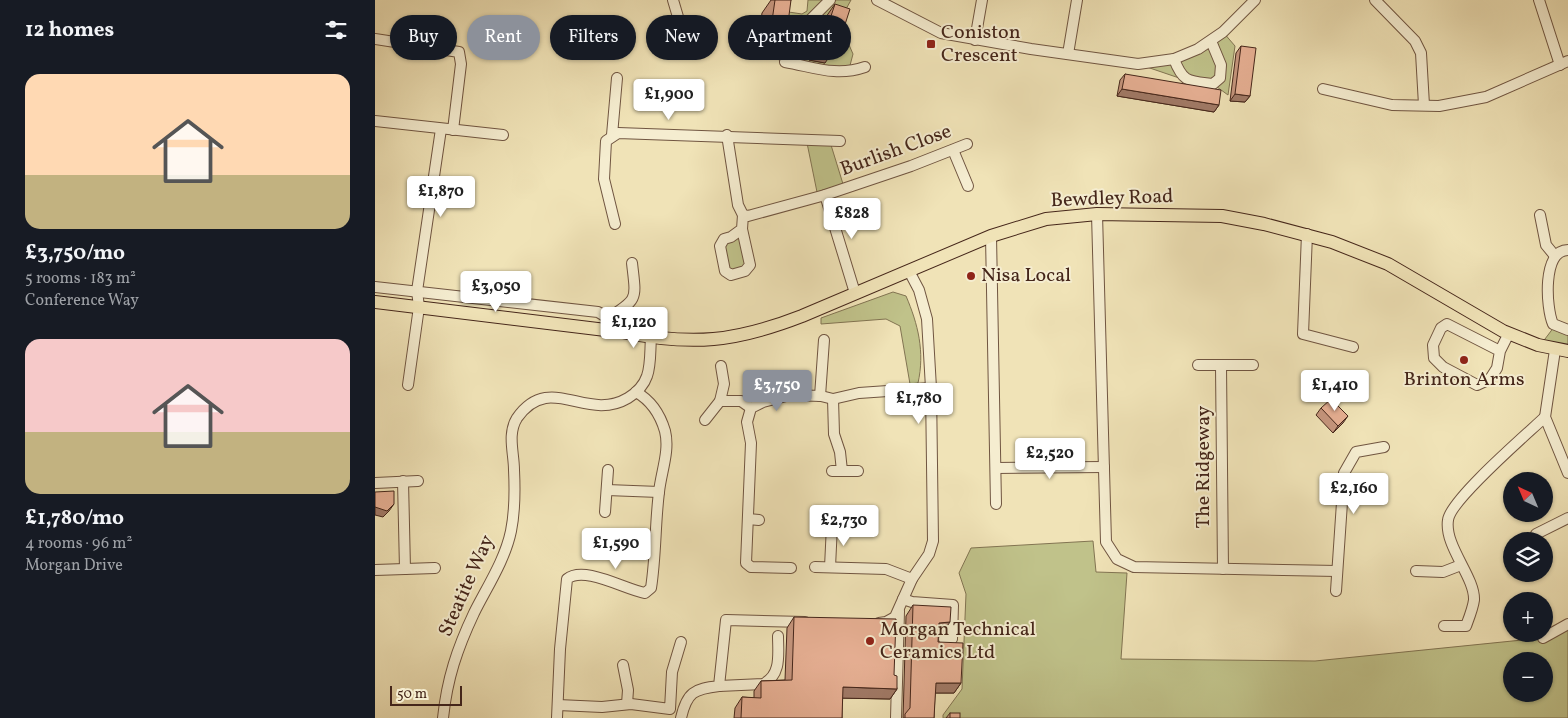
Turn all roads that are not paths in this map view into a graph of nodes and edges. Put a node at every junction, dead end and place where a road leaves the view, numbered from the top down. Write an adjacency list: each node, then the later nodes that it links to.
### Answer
1 (673, 0): 9 (street)
2 (830, 0): 16 (street)
3 (877, 0): 11 (street)
4 (982, 0): 11 (street)
5 (1077, 0): 13 (street)
6 (1255, 0): 12 (street)
7 (1375, 0): 19 (street)
8 (1539, 0): 15 (street)
9 (677, 15)
10 (375, 39): 22 (street)
11 (975, 40): 13 (street)
12 (1211, 41): 14 (street); 14 (street)
13 (1068, 54): 14 (street)
14 (1174, 59)
15 (1564, 63): 19 (street)
16 (865, 68)
17 (617, 78): 24 (street)
18 (1323, 90): 19 (street)
19 (1424, 106)
20 (375, 121): 21 (street)
21 (441, 129): 22 (street); 45 (street)
22 (453, 130): 23 (street)
23 (503, 135)
24 (612, 135): 25 (street, Burlish Close); 34 (street)
25 (727, 135): 26 (street, Burlish Close); 32 (street)
26 (840, 141)
27 (967, 144): 28 (street, Burlish Close)
28 (953, 150): 29 (street); 30 (street, Burlish Close)
29 (968, 186)
30 (825, 195): 32 (street, Burlish Close); 46 (street)
31 (1097, 214): 36 (main road, Bewdley Road); 37 (main road, Bewdley Road); 72 (street)
32 (743, 215): 35 (street)
33 (1540, 215): 41 (street)
34 (615, 224)
35 (742, 229): 38 (street); 39 (street)
36 (1307, 234): 52 (main road, Bewdley Road); 55 (street)
37 (991, 236): 43 (main road, Bewdley Road); 73 (street)
38 (731, 237): 39 (street); 39 (street)
39 (745, 242)
40 (1568, 250): 41 (street)
41 (1553, 259): 50 (street)
42 (632, 263): 49 (street)
43 (909, 271): 46 (main road, Bewdley Road); 63 (street)
44 (375, 287): 45 (street)
45 (417, 292): 48 (street); 49 (street)
46 (855, 293): 53 (main road, Bewdley Road)
47 (375, 302): 48 (main road, Bewdley Road)
48 (419, 307): 51 (main road, Bewdley Road); 62 (street)
49 (608, 318): 51 (street)
50 (1568, 330)
51 (622, 332): 53 (main road, Bewdley Road)
52 (1509, 333): 56 (main road, Bewdley Road); 57 (street)
53 (651, 338): 64 (street)
54 (824, 340): 65 (street)
55 (1353, 347)
56 (1562, 350): 69 (street)
57 (1500, 351): 57 (street)
58 (1198, 365): 61 (street)
59 (1253, 365): 61 (street)
60 (721, 366): 67 (street)
61 (1221, 366): 95 (street, The Ridgeway)
62 (408, 385)
63 (931, 388): 66 (street); 99 (street)
64 (636, 392): 81 (street); 116 (street, Steatite Way)
65 (820, 396): 66 (street); 68 (street)
66 (833, 399): 75 (street)
67 (720, 401): 68 (street); 70 (street)
68 (751, 408): 85 (street)
69 (1545, 417): 76 (street); 89 (street)
70 (705, 420)
71 (1384, 447): 97 (street)
72 (1104, 466): 73 (street); 95 (street)
73 (996, 468): 82 (street)
74 (608, 470): 80 (street)
75 (858, 471)
76 (1568, 472)
77 (403, 481): 78 (street); 79 (street); 94 (street)
78 (418, 481)
79 (375, 483)
80 (607, 490): 81 (street); 83 (street)
81 (659, 492): 114 (street)
82 (996, 504)
83 (605, 512)
84 (1568, 518): 88 (street)
85 (748, 519): 86 (street); 93 (street)
86 (759, 520)
87 (832, 525): 91 (street)
88 (1540, 532)
89 (1461, 565): 98 (street); 106 (street)
90 (815, 567): 91 (street)
91 (830, 567): 99 (street)
92 (435, 568): 94 (street)
93 (791, 568)
94 (405, 569): 96 (street)
95 (1223, 569): 97 (street)
96 (375, 570)
97 (1337, 571): 100 (street)
98 (1416, 571)
99 (912, 579): 101 (street)
100 (1336, 591)
101 (903, 599): 102 (street); 109 (street)
102 (899, 610): 104 (street); 119 (street)
103 (820, 622): 112 (street)
104 (867, 623)
105 (1568, 624): 107 (street)
106 (1444, 626)
107 (1553, 632)
108 (778, 636): 112 (street)
109 (944, 639)
110 (681, 642): 115 (street)
111 (623, 664): 113 (street)
112 (719, 686): 118 (street)
113 (627, 704): 114 (street); 115 (street)
114 (558, 705): 117 (street)
115 (669, 713)
116 (443, 718)
117 (557, 718)
118 (681, 718)
119 (896, 718)

